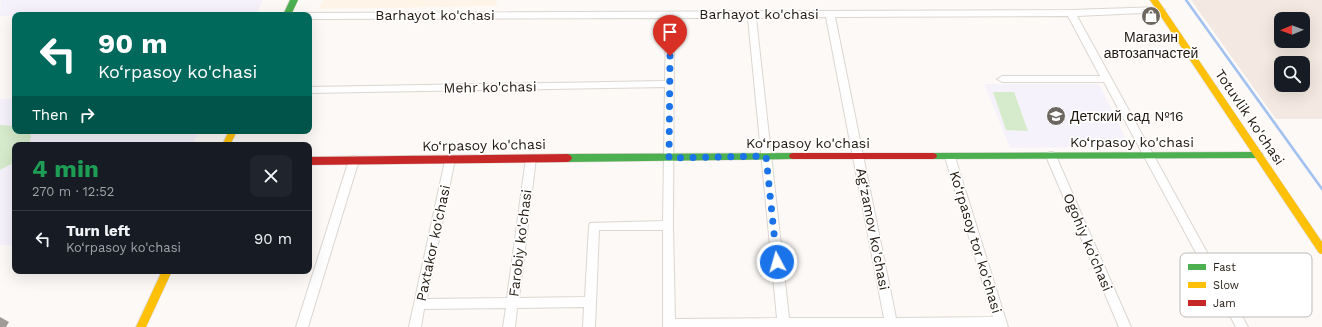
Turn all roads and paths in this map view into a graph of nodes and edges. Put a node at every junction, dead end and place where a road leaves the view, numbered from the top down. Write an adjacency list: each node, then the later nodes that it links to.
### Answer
1 (294, 0): 4 (street)
2 (1154, 0): 3 (street, Totuvlik ko'chasi)
3 (1161, 10): 5 (street, Barhayot ko'chasi); 15 (street, Totuvlik ko'chasi)
4 (288, 12)
5 (1071, 13): 7 (street, Barhayot ko'chasi); 10 (street)
6 (670, 14): 8 (street, Barhayot ko'chasi); 9 (street, Barhayot ko'chasi); 12 (street)
7 (830, 14): 8 (street, Barhayot ko'chasi); 19 (street, Ag‘zamov ko'chasi)
8 (752, 15): 16 (street)
9 (312, 16)
10 (1106, 78): 11 (street); 14 (street)
11 (1002, 79)
12 (670, 84): 13 (street, Mehr ko'chasi); 21 (street)
13 (312, 90)
14 (1147, 155): 15 (street, Ko‘rpasoy ko'chasi); 18 (street, Ko‘rpasoy ko'chasi); 29 (street)
15 (1259, 155): 26 (street, Totuvlik ko'chasi)
16 (766, 156): 19 (street, Ko‘rpasoy ko'chasi); 21 (street, Ko‘rpasoy ko'chasi); 35 (street)
17 (950, 156): 18 (street, Ko‘rpasoy ko'chasi); 19 (street, Ko‘rpasoy ko'chasi); 36 (street, Ko‘rpasoy tor ko'chasi)
18 (1051, 156): 44 (street, Ogohiy ko'chasi)
19 (858, 157): 38 (street, Ag‘zamov ko'chasi)
20 (531, 158): 21 (street, Ko‘rpasoy ko'chasi); 22 (street, Ko‘rpasoy ko'chasi); 32 (street, Farobiy ko'chasi)
21 (669, 158): 25 (street)
22 (450, 159): 23 (street, Ko‘rpasoy ko'chasi); 33 (street, Paxtakor ko'chasi)
23 (354, 160): 24 (street, Ko‘rpasoy ko'chasi); 40 (street)
24 (312, 161)
25 (668, 225): 31 (street); 37 (street)
26 (1310, 232): 27 (street); 28 (street, Totuvlik ko'chasi)
27 (1322, 232)
28 (1322, 250)
29 (1201, 253)
30 (166, 274): 39 (street)
31 (590, 302): 32 (street); 43 (street)
32 (512, 303): 33 (street); 42 (street, Farobiy ko'chasi)
33 (420, 304): 41 (street, Paxtakor ko'chasi)
34 (1236, 317): 45 (street)
35 (784, 324): 37 (street); 38 (street)
36 (1001, 324): 38 (street)
37 (669, 325)
38 (892, 325)
39 (141, 327)
40 (302, 327)
41 (415, 327)
42 (509, 327)
43 (589, 327)
44 (1125, 327)
45 (1242, 327)

